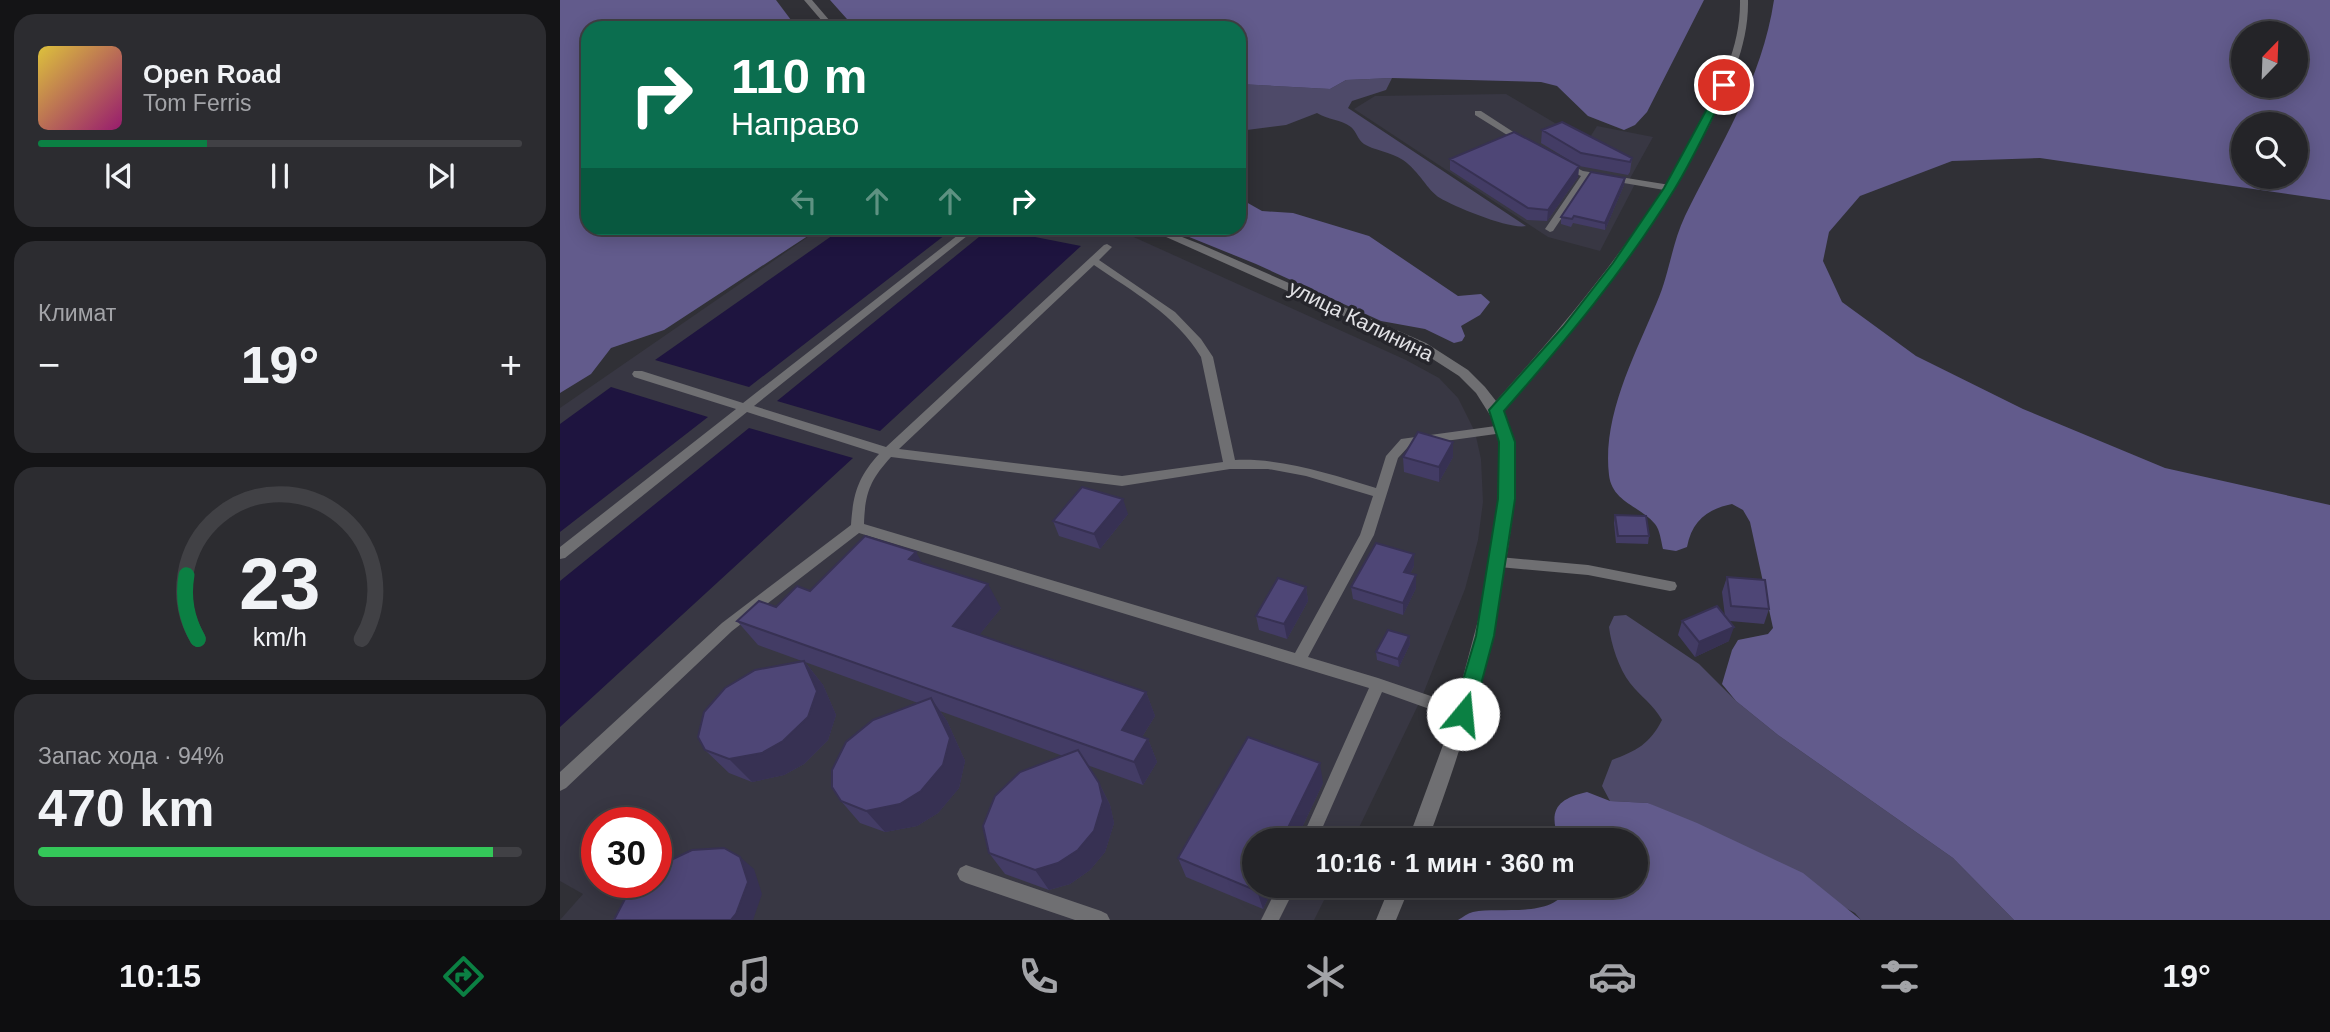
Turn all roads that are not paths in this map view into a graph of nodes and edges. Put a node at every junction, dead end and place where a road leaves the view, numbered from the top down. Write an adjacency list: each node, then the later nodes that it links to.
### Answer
1 (808, 0): 3 (street)
2 (1744, 0): 8 (street)
3 (826, 21)
4 (1478, 113): 5 (lane)
5 (1533, 147)
6 (1554, 159): 7 (lane)
7 (1587, 173): 8 (lane); 9 (lane)
8 (1670, 188): 16 (street)
9 (1550, 229)
10 (963, 235): 15 (lane)
11 (1167, 235): 16 (street, улица Калинина)
12 (1107, 247): 13 (lane)
13 (1093, 260): 18 (lane); 19 (lane)
14 (638, 374): 15 (lane)
15 (746, 407): 18 (lane); 22 (lane)
16 (1496, 410): 17 (street, улица Калинина)
17 (1503, 429): 20 (lane); 23 (street, улица Калинина)
18 (888, 453): 19 (lane); 21 (lane)
19 (1230, 465): 20 (lane)
20 (1380, 494): 25 (lane)
21 (857, 527): 25 (lane); 28 (lane)
22 (560, 554)
23 (1499, 562): 24 (lane); 27 (street, улица Калинина)
24 (1670, 586)
25 (1299, 660): 26 (lane)
26 (1378, 684): 27 (lane); 29 (lane)
27 (1463, 714): 30 (street, улица Калинина)
28 (560, 783)
29 (1315, 828)
30 (1422, 828)
31 (966, 874): 34 (lane)
32 (1281, 898): 35 (lane)
33 (1395, 898): 36 (street)
34 (1101, 920)
35 (1270, 920)
36 (1386, 920)

